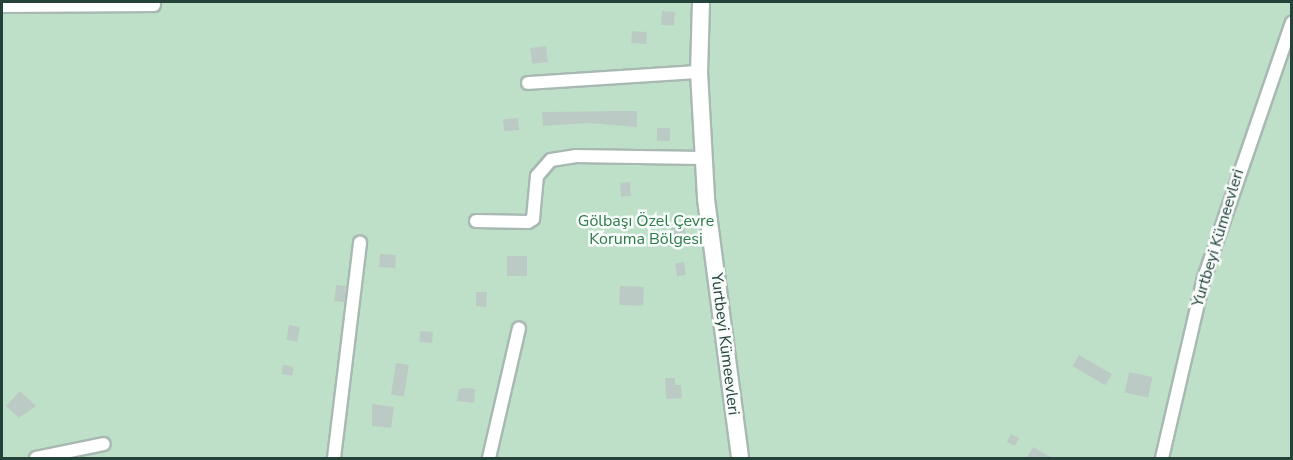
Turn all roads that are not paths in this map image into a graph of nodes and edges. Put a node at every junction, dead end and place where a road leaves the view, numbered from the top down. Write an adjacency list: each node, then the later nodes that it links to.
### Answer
1 (701, 2): 6 (street, Yurtbeyi Kümeevleri)
2 (54, 4): 3 (street); 4 (street)
3 (154, 5)
4 (2, 6)
5 (1292, 23): 17 (street, Yurtbeyi Kümeevleri)
6 (699, 72): 7 (street); 8 (street, Yurtbeyi Kümeevleri)
7 (528, 83)
8 (702, 158): 9 (street); 16 (street, Yurtbeyi Kümeevleri)
9 (476, 221)
10 (360, 243): 14 (street)
11 (519, 328): 15 (street)
12 (104, 444): 13 (street)
13 (36, 459)
14 (334, 459)
15 (489, 459)
16 (740, 459)
17 (1162, 459)

